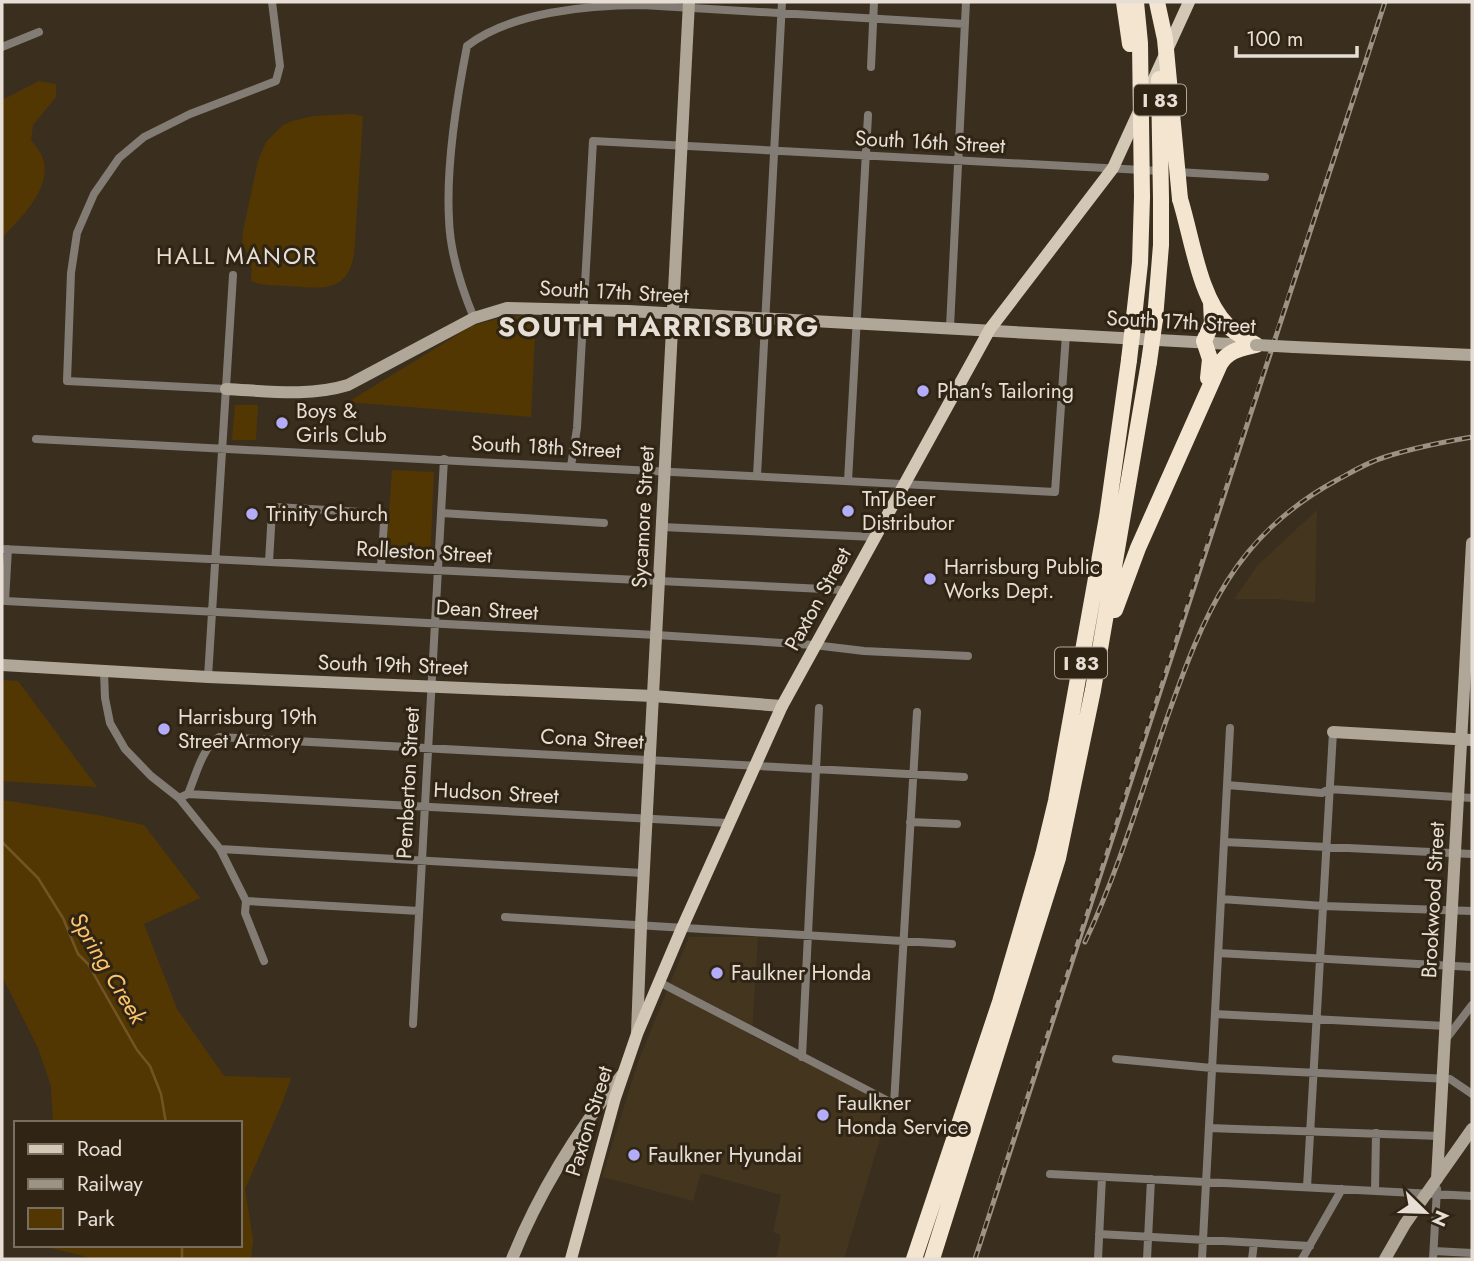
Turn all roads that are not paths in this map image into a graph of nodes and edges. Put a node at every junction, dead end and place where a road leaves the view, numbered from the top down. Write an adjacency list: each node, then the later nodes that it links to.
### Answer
1 (272, 2): 37 (street, South 17th Street)
2 (782, 2): 10 (street)
3 (874, 2): 11 (street)
4 (966, 2): 12 (street)
5 (1124, 2): 22 (highway, bridge)
6 (1136, 2): 22 (highway, I 83, bridge)
7 (1156, 2): 25 (highway, bridge); 69 (highway, I 83, bridge)
8 (1189, 2): 21 (main road, Paxton Street)
9 (689, 6): 10 (street); 17 (street, Sycamore Street); 28 (street)
10 (781, 14): 11 (street); 18 (street)
11 (873, 18): 12 (street); 15 (street)
12 (965, 24): 20 (street)
13 (40, 32): 14 (street)
14 (2, 47)
15 (871, 67)
16 (868, 115): 19 (street)
17 (681, 145): 18 (street, South 16th Street); 26 (street, South 16th Street); 27 (street, Sycamore Street)
18 (774, 151): 19 (street, South 16th Street); 29 (street)
19 (866, 156): 20 (street, South 16th Street); 30 (street)
20 (958, 161): 21 (street, South 16th Street); 31 (street)
21 (1113, 168): 23 (street, South 16th Street); 32 (main road, Paxton Street)
22 (1143, 168): 157 (highway, I 83, bridge)
23 (1265, 177)
24 (233, 275): 37 (street)
25 (1210, 296): 34 (highway); 35 (highway)
26 (584, 309): 27 (street, South 17th Street); 28 (street, South 17th Street); 42 (street)
27 (673, 313): 29 (street, South 17th Street); 43 (street, Sycamore Street)
28 (474, 318): 37 (street, South 17th Street)
29 (765, 319): 30 (street, South 17th Street); 44 (street)
30 (857, 323): 31 (street, South 17th Street); 45 (street)
31 (950, 327): 32 (street, South 17th Street)
32 (990, 329): 33 (street, South 17th Street); 46 (main road, Paxton Street)
33 (1066, 334): 34 (street, South 17th Street); 46 (street, South 18th Street)
34 (1204, 341): 35 (street, South 17th Street); 38 (highway)
35 (1256, 345): 36 (street, South 17th Street, bridge); 38 (highway)
36 (1472, 355)
37 (226, 389): 40 (street)
38 (1195, 424): 69 (highway)
39 (36, 439): 40 (street, South 18th Street)
40 (223, 448): 41 (street, South 18th Street); 53 (street)
41 (444, 459): 42 (street, South 18th Street); 47 (street, Pemberton Street)
42 (571, 466): 43 (street, South 18th Street)
43 (664, 471): 44 (street, South 18th Street); 49 (street, Sycamore Street)
44 (757, 476): 45 (street, South 18th Street)
45 (848, 481): 46 (street, South 18th Street)
46 (904, 484): 50 (main road, Paxton Street)
47 (441, 513): 48 (street); 56 (street, Pemberton Street)
48 (604, 523)
49 (662, 527): 50 (street); 57 (street, Sycamore Street)
50 (874, 537): 58 (main road, Paxton Street)
51 (1472, 543): 67 (street, Brookwood Street)
52 (5, 549): 53 (street, Rolleston Street); 59 (street, Dean Street)
53 (215, 559): 54 (street, Rolleston Street); 59 (street)
54 (269, 562): 55 (street, Rolleston Street); 55 (street)
55 (382, 566): 56 (street, Rolleston Street)
56 (438, 570): 57 (street, Rolleston Street); 60 (street, Pemberton Street)
57 (659, 581): 58 (street, Rolleston Street); 61 (street, Sycamore Street)
58 (844, 590): 62 (main road, Paxton Street)
59 (212, 613): 60 (street, Dean Street); 66 (street)
60 (435, 625): 61 (street, Dean Street); 68 (street, Pemberton Street)
61 (656, 635): 62 (street, Dean Street); 70 (street, Sycamore Street)
62 (814, 645): 63 (street, Dean Street); 71 (main road, Paxton Street)
63 (968, 656)
64 (2, 665): 65 (street, South 19th Street)
65 (104, 671): 66 (street, South 19th Street); 87 (street)
66 (208, 677): 68 (street, South 19th Street)
67 (1468, 685): 76 (street, Brookwood Street)
68 (431, 686): 70 (street, South 19th Street); 77 (street, Pemberton Street)
69 (1093, 690): 158 (highway, I 83)
70 (653, 696): 71 (street, South 19th Street); 78 (street, Sycamore Street)
71 (782, 706): 79 (main road, Paxton Street)
72 (819, 708): 80 (street)
73 (917, 712): 81 (street)
74 (1230, 728): 83 (street)
75 (1333, 732): 76 (street); 84 (street)
76 (1467, 739): 86 (street, Brookwood Street)
77 (428, 748): 78 (street, Cona Street); 85 (street, Cona Street); 89 (street, Pemberton Street)
78 (649, 760): 79 (street, Cona Street); 90 (street, Sycamore Street)
79 (754, 765): 80 (street, Cona Street); 92 (main road, Paxton Street)
80 (816, 769): 81 (street, Cona Street); 110 (street)
81 (914, 774): 82 (street, Cona Street); 91 (street)
82 (964, 777)
83 (1227, 785): 84 (street); 94 (street)
84 (1329, 789): 86 (street); 95 (street)
85 (188, 794): 87 (street, Hudson Street); 89 (street, Hudson Street)
86 (1458, 797): 88 (street); 97 (street, Brookwood Street)
87 (179, 798): 96 (street)
88 (1472, 798)
89 (425, 807): 90 (street, Hudson Street); 99 (street, Pemberton Street)
90 (646, 819): 92 (street, Hudson Street); 100 (street, Sycamore Street)
91 (910, 821): 93 (street); 111 (street)
92 (728, 823): 109 (main road, Paxton Street)
93 (957, 824)
94 (1224, 842): 95 (street); 101 (street)
95 (1326, 848): 97 (street); 103 (street)
96 (220, 849): 99 (street); 102 (street)
97 (1455, 852): 98 (street); 104 (street, Brookwood Street)
98 (1472, 853)
99 (422, 862): 100 (street); 105 (street, Pemberton Street)
100 (643, 873): 108 (street, Sycamore Street)
101 (1221, 900): 103 (street); 113 (street)
102 (246, 901): 105 (street); 115 (street)
103 (1323, 906): 104 (street); 114 (street)
104 (1452, 910): 106 (street); 116 (street, Brookwood Street)
105 (419, 911): 122 (street, Pemberton Street)
106 (1472, 911)
107 (505, 917): 108 (street)
108 (640, 926): 109 (street); 124 (street, Sycamore Street)
109 (682, 928): 110 (street); 118 (main road, Paxton Street)
110 (807, 934): 111 (street); 126 (street)
111 (902, 941): 112 (street); 126 (street)
112 (952, 944)
113 (1218, 953): 114 (street); 120 (street)
114 (1320, 958): 116 (street); 121 (street)
115 (264, 961)
116 (1449, 965): 117 (street); 123 (street, Brookwood Street)
117 (1472, 967)
118 (659, 982): 124 (main road, Paxton Street); 126 (street)
119 (1472, 1005): 125 (street)
120 (1215, 1014): 121 (street); 128 (street)
121 (1316, 1020): 123 (street); 129 (street)
122 (413, 1024)
123 (1446, 1026): 125 (street, Brookwood Street)
124 (637, 1034): 130 (main road, Paxton Street)
125 (1445, 1040): 131 (street, Brookwood Street)
126 (802, 1057)
127 (1116, 1059): 128 (street)
128 (1212, 1068): 129 (street); 133 (street)
129 (1313, 1074): 131 (street); 135 (street)
130 (623, 1075): 155 (street); 156 (main road, Paxton Street)
131 (1443, 1079): 132 (street); 137 (street, Brookwood Street)
132 (1472, 1094)
133 (1209, 1128): 135 (street); 142 (street)
134 (1472, 1129): 140 (street)
135 (1310, 1131): 136 (street); 143 (street)
136 (1376, 1133): 137 (street); 145 (street)
137 (1440, 1136): 140 (street, Brookwood Street)
138 (1050, 1174): 139 (street)
139 (1102, 1177): 141 (street); 148 (street)
140 (1437, 1178): 146 (street)
141 (1151, 1180): 142 (street); 149 (street)
142 (1206, 1182): 143 (street); 150 (street)
143 (1307, 1187): 144 (street)
144 (1342, 1189): 145 (street); 152 (street)
145 (1375, 1191): 146 (street)
146 (1431, 1194): 147 (street); 154 (street); 164 (street)
147 (1472, 1196)
148 (1099, 1234): 149 (street); 159 (street)
149 (1148, 1237): 150 (street); 160 (street)
150 (1203, 1240): 151 (street); 161 (street)
151 (1254, 1243): 152 (street); 162 (street)
152 (1310, 1246): 163 (street)
153 (1472, 1253): 154 (street)
154 (1434, 1255)
155 (512, 1259)
156 (571, 1259)
157 (914, 1259)
158 (932, 1259)
159 (1098, 1259)
160 (1147, 1259)
161 (1202, 1259)
162 (1252, 1259)
163 (1302, 1259)
164 (1385, 1259)

